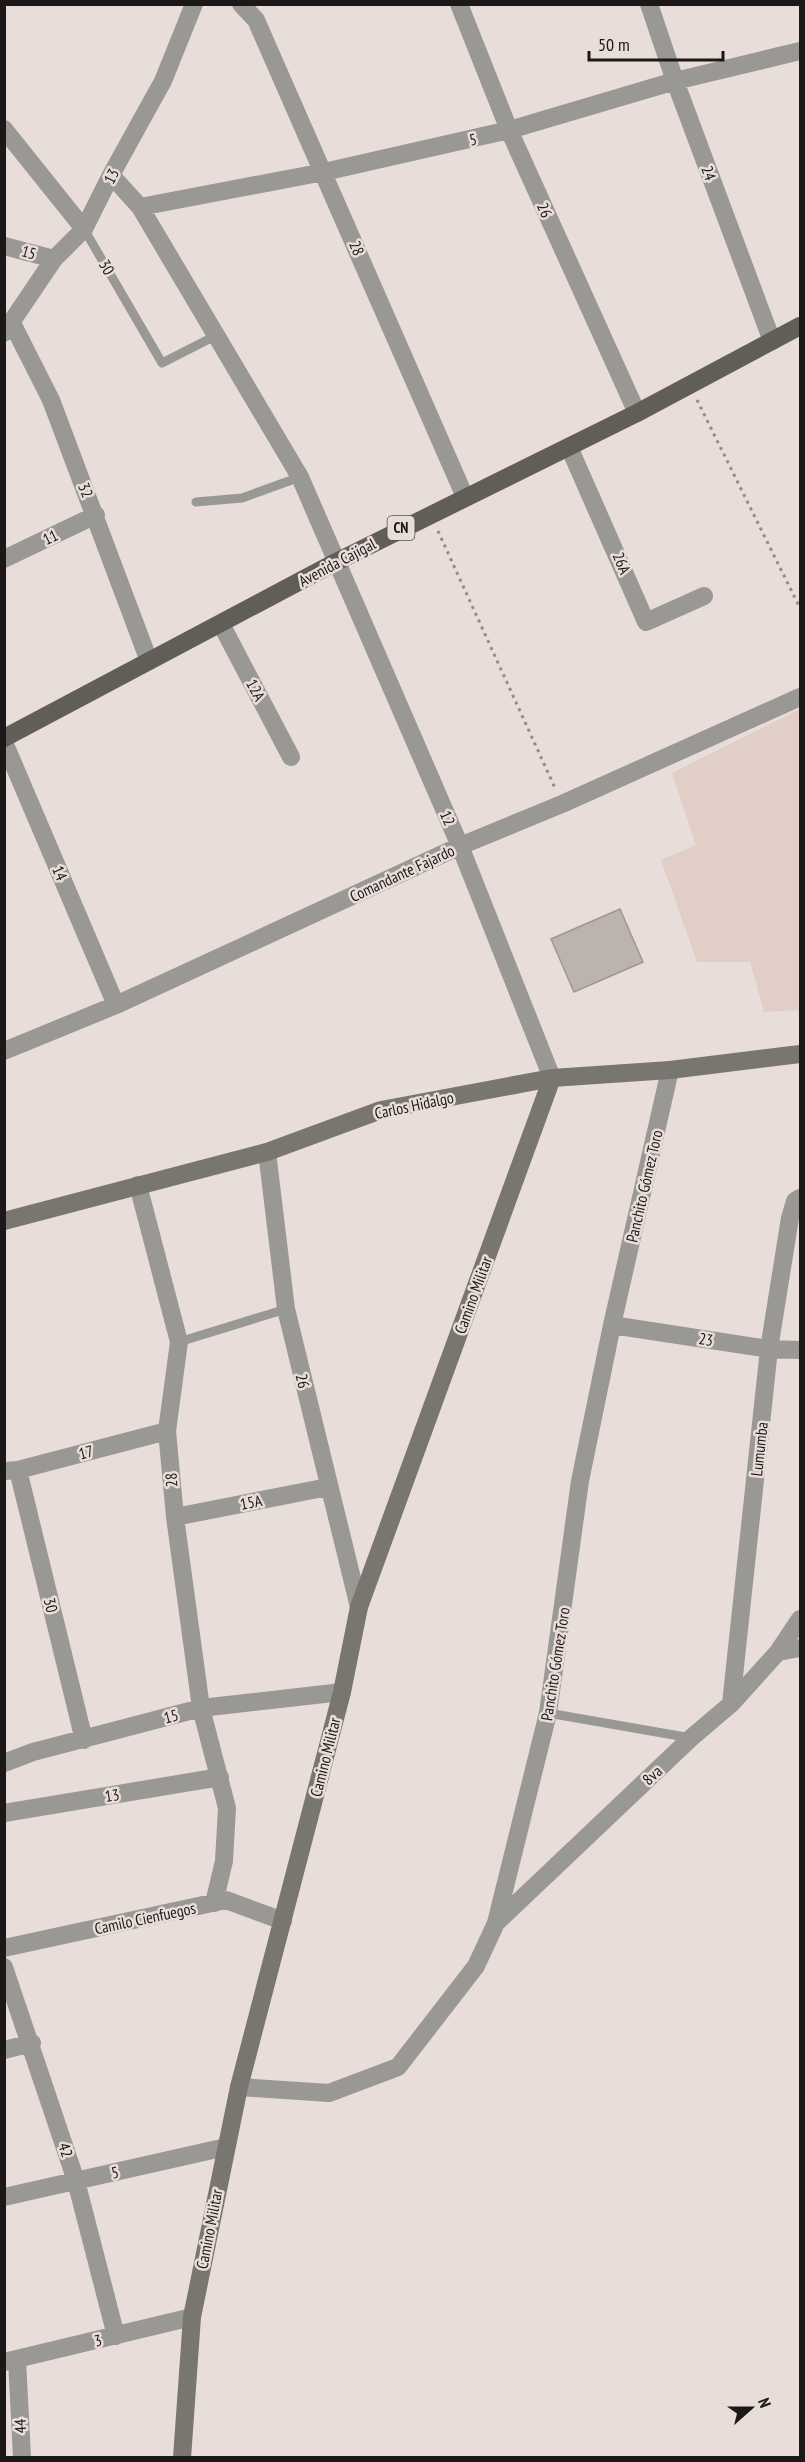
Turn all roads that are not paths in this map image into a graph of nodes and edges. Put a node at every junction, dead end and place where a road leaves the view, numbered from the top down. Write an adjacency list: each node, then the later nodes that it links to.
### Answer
1 (194, 4): 10 (street, 13)
2 (241, 4): 9 (street, 28)
3 (459, 4): 8 (street, 26)
4 (649, 4): 6 (street, 24)
5 (801, 51): 6 (street, 5)
6 (675, 81): 8 (street, 5); 18 (street, 24)
7 (4, 129): 12 (street, 30)
8 (509, 130): 9 (street, 5); 19 (street, 26)
9 (324, 172): 11 (street, 5); 22 (street, 28)
10 (111, 175): 11 (street); 12 (street, 13)
11 (140, 207): 17 (street)
12 (84, 229): 14 (street, 13); 17 (lane, 30)
13 (4, 246): 14 (street, 15)
14 (54, 259): 16 (street, 13)
15 (801, 326): 18 (main road, Avenida Cajigal / CN)
16 (8, 328): 24 (street, 32)
17 (217, 335): 21 (street)
18 (772, 341): 19 (main road, Avenida Cajigal / CN)
19 (637, 413): 20 (main road, Avenida Cajigal / CN)
20 (569, 447): 22 (main road, Avenida Cajigal / CN); 27 (street, 26A)
21 (300, 477): 23 (lane); 26 (street)
22 (465, 497): 26 (main road, Avenida Cajigal / CN)
23 (196, 502)
24 (96, 515): 25 (street, 11); 29 (street, 32)
25 (4, 559)
26 (336, 562): 28 (main road, Avenida Cajigal / CN); 33 (street, 12)
27 (704, 596)
28 (221, 624): 29 (main road, Avenida Cajigal / CN); 32 (street, 12A)
29 (149, 661): 31 (main road, Avenida Cajigal / CN)
30 (801, 697): 33 (street, Comandante Fajardo)
31 (4, 740): 34 (street, 14)
32 (291, 757)
33 (460, 846): 34 (street, Comandante Fajardo); 38 (street, 12)
34 (116, 1005): 35 (street, Comandante Fajardo)
35 (4, 1051)
36 (801, 1054): 37 (main road, Carlos Hidalgo)
37 (670, 1070): 38 (main road, Carlos Hidalgo); 44 (street, Panchito Gómez Toro)
38 (552, 1078): 39 (main road, Carlos Hidalgo); 52 (main road, Camino Militar)
39 (267, 1152): 40 (main road, Carlos Hidalgo); 43 (street, 26)
40 (138, 1185): 42 (main road, Carlos Hidalgo); 45 (street, 28)
41 (801, 1198): 46 (street, Lumumba)
42 (4, 1221)
43 (286, 1309): 45 (lane); 50 (street, 26)
44 (612, 1325): 46 (street, 23); 59 (street, Panchito Gómez Toro)
45 (179, 1342): 48 (street, 28)
46 (769, 1349): 47 (street, 23); 57 (street, Lumumba)
47 (801, 1350)
48 (167, 1431): 49 (street, 17); 51 (street, 28)
49 (11, 1471): 61 (street, 30)
50 (328, 1487): 51 (street, 15A); 52 (street, 26)
51 (175, 1517): 58 (street, 28)
52 (359, 1607): 56 (main road, Camino Militar)
53 (801, 1619): 55 (street, 8va)
54 (801, 1648): 55 (street)
55 (778, 1652): 57 (street, 8va)
56 (342, 1692): 58 (street, 15); 66 (main road, Camino Militar)
57 (731, 1704): 60 (street, 8va)
58 (201, 1708): 61 (street, 15); 63 (street, 28)
59 (548, 1713): 60 (lane); 67 (street, Panchito Gómez Toro)
60 (691, 1738): 67 (street, 8va)
61 (84, 1740): 62 (street, 15)
62 (4, 1763)
63 (220, 1777): 64 (street, 13); 65 (street, 28)
64 (4, 1812)
65 (214, 1903): 66 (street, Camilo Cienfuegos); 68 (street, Camilo Cienfuegos)
66 (283, 1921): 72 (main road, Camino Militar)
67 (496, 1923): 72 (street, Panchito Gómez Toro)
68 (4, 1948)
69 (4, 1967): 70 (street, 42)
70 (32, 2043): 71 (street); 74 (street, 42)
71 (4, 2050)
72 (239, 2087): 73 (main road, Camino Militar)
73 (226, 2147): 74 (street, 5); 76 (main road, Camino Militar)
74 (76, 2181): 75 (street, 5); 77 (street, 42)
75 (4, 2197)
76 (192, 2317): 77 (street, 3); 80 (main road, Camino Militar)
77 (116, 2336): 78 (street, 3)
78 (11, 2360): 79 (street, 44)
79 (22, 2457)
80 (182, 2457)

